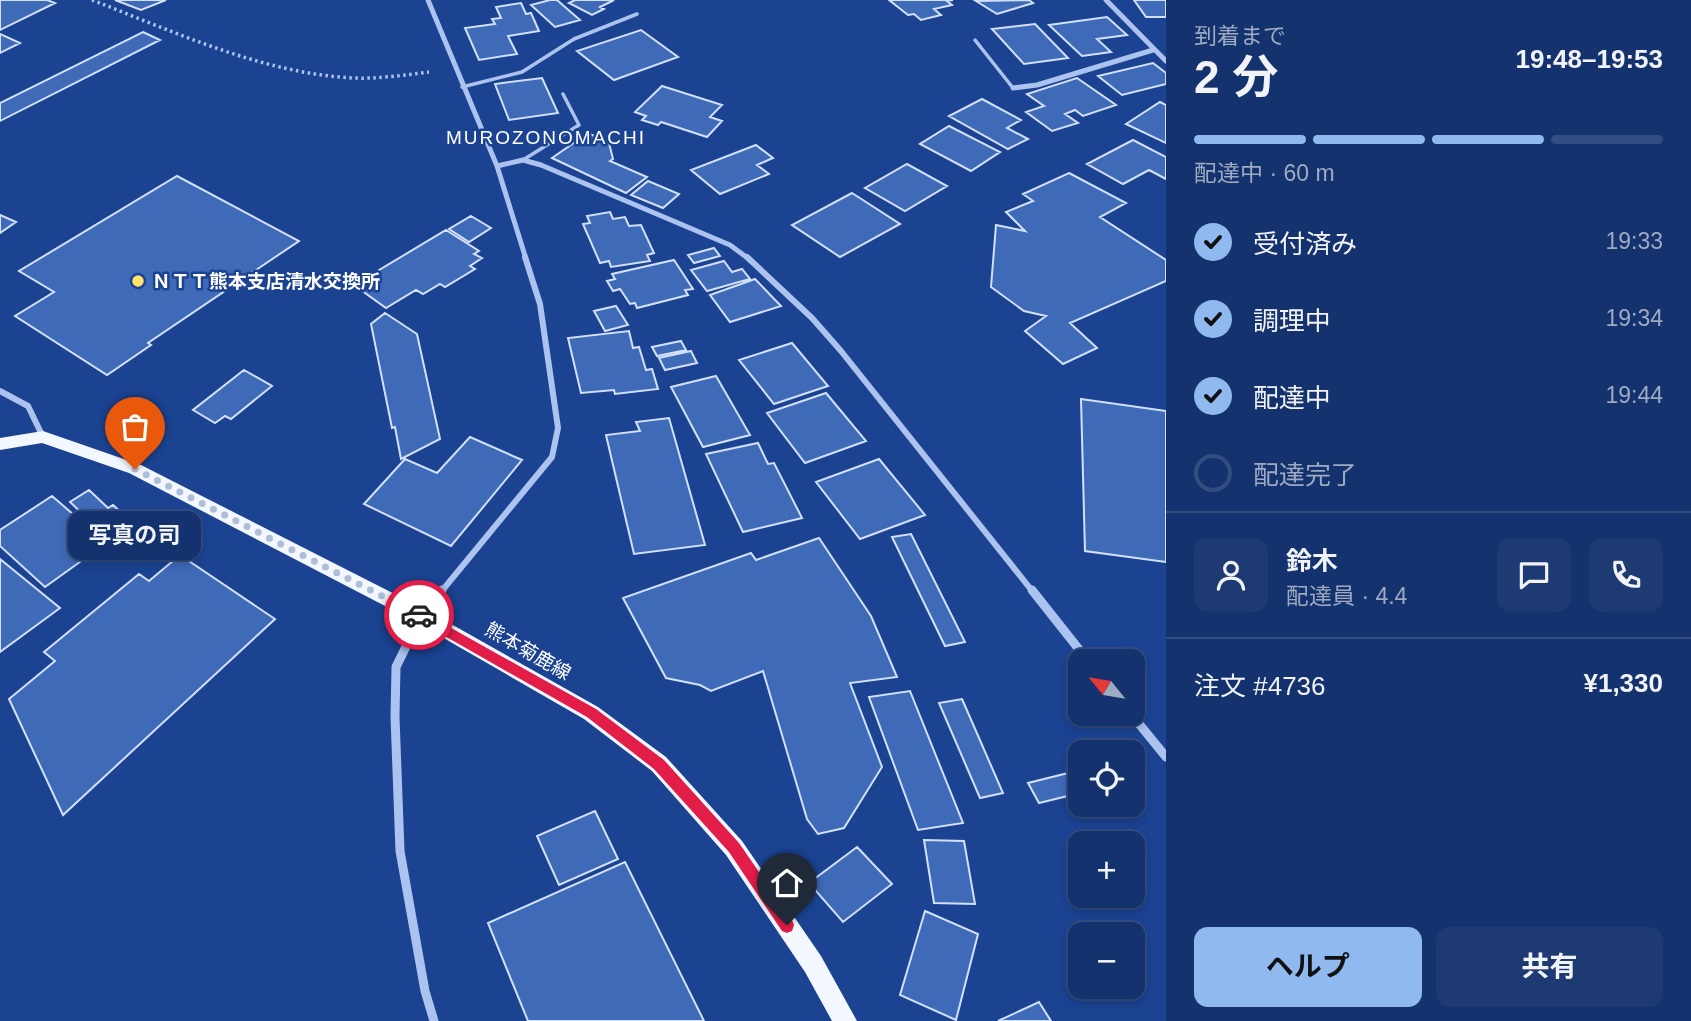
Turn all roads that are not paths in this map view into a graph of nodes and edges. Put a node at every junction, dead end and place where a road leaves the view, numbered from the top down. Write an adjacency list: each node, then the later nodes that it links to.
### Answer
1 (428, 0): 7 (street)
2 (1106, 0): 5 (street)
3 (637, 14): 7 (lane)
4 (975, 40): 8 (lane)
5 (1153, 50): 6 (street); 8 (street)
6 (1166, 61)
7 (462, 87): 11 (street)
8 (1013, 88)
9 (563, 94): 10 (lane)
10 (523, 160): 11 (street); 16 (street)
11 (497, 166): 15 (street)
12 (0, 391): 13 (street)
13 (43, 437): 14 (main road, 熊本菊鹿線); 15 (main road, 熊本菊鹿線)
14 (0, 444)
15 (421, 616): 19 (street); 20 (main road, 熊本菊鹿線)
16 (1079, 649)
17 (1141, 726): 18 (street)
18 (1166, 757)
19 (434, 1021)
20 (845, 1021)

